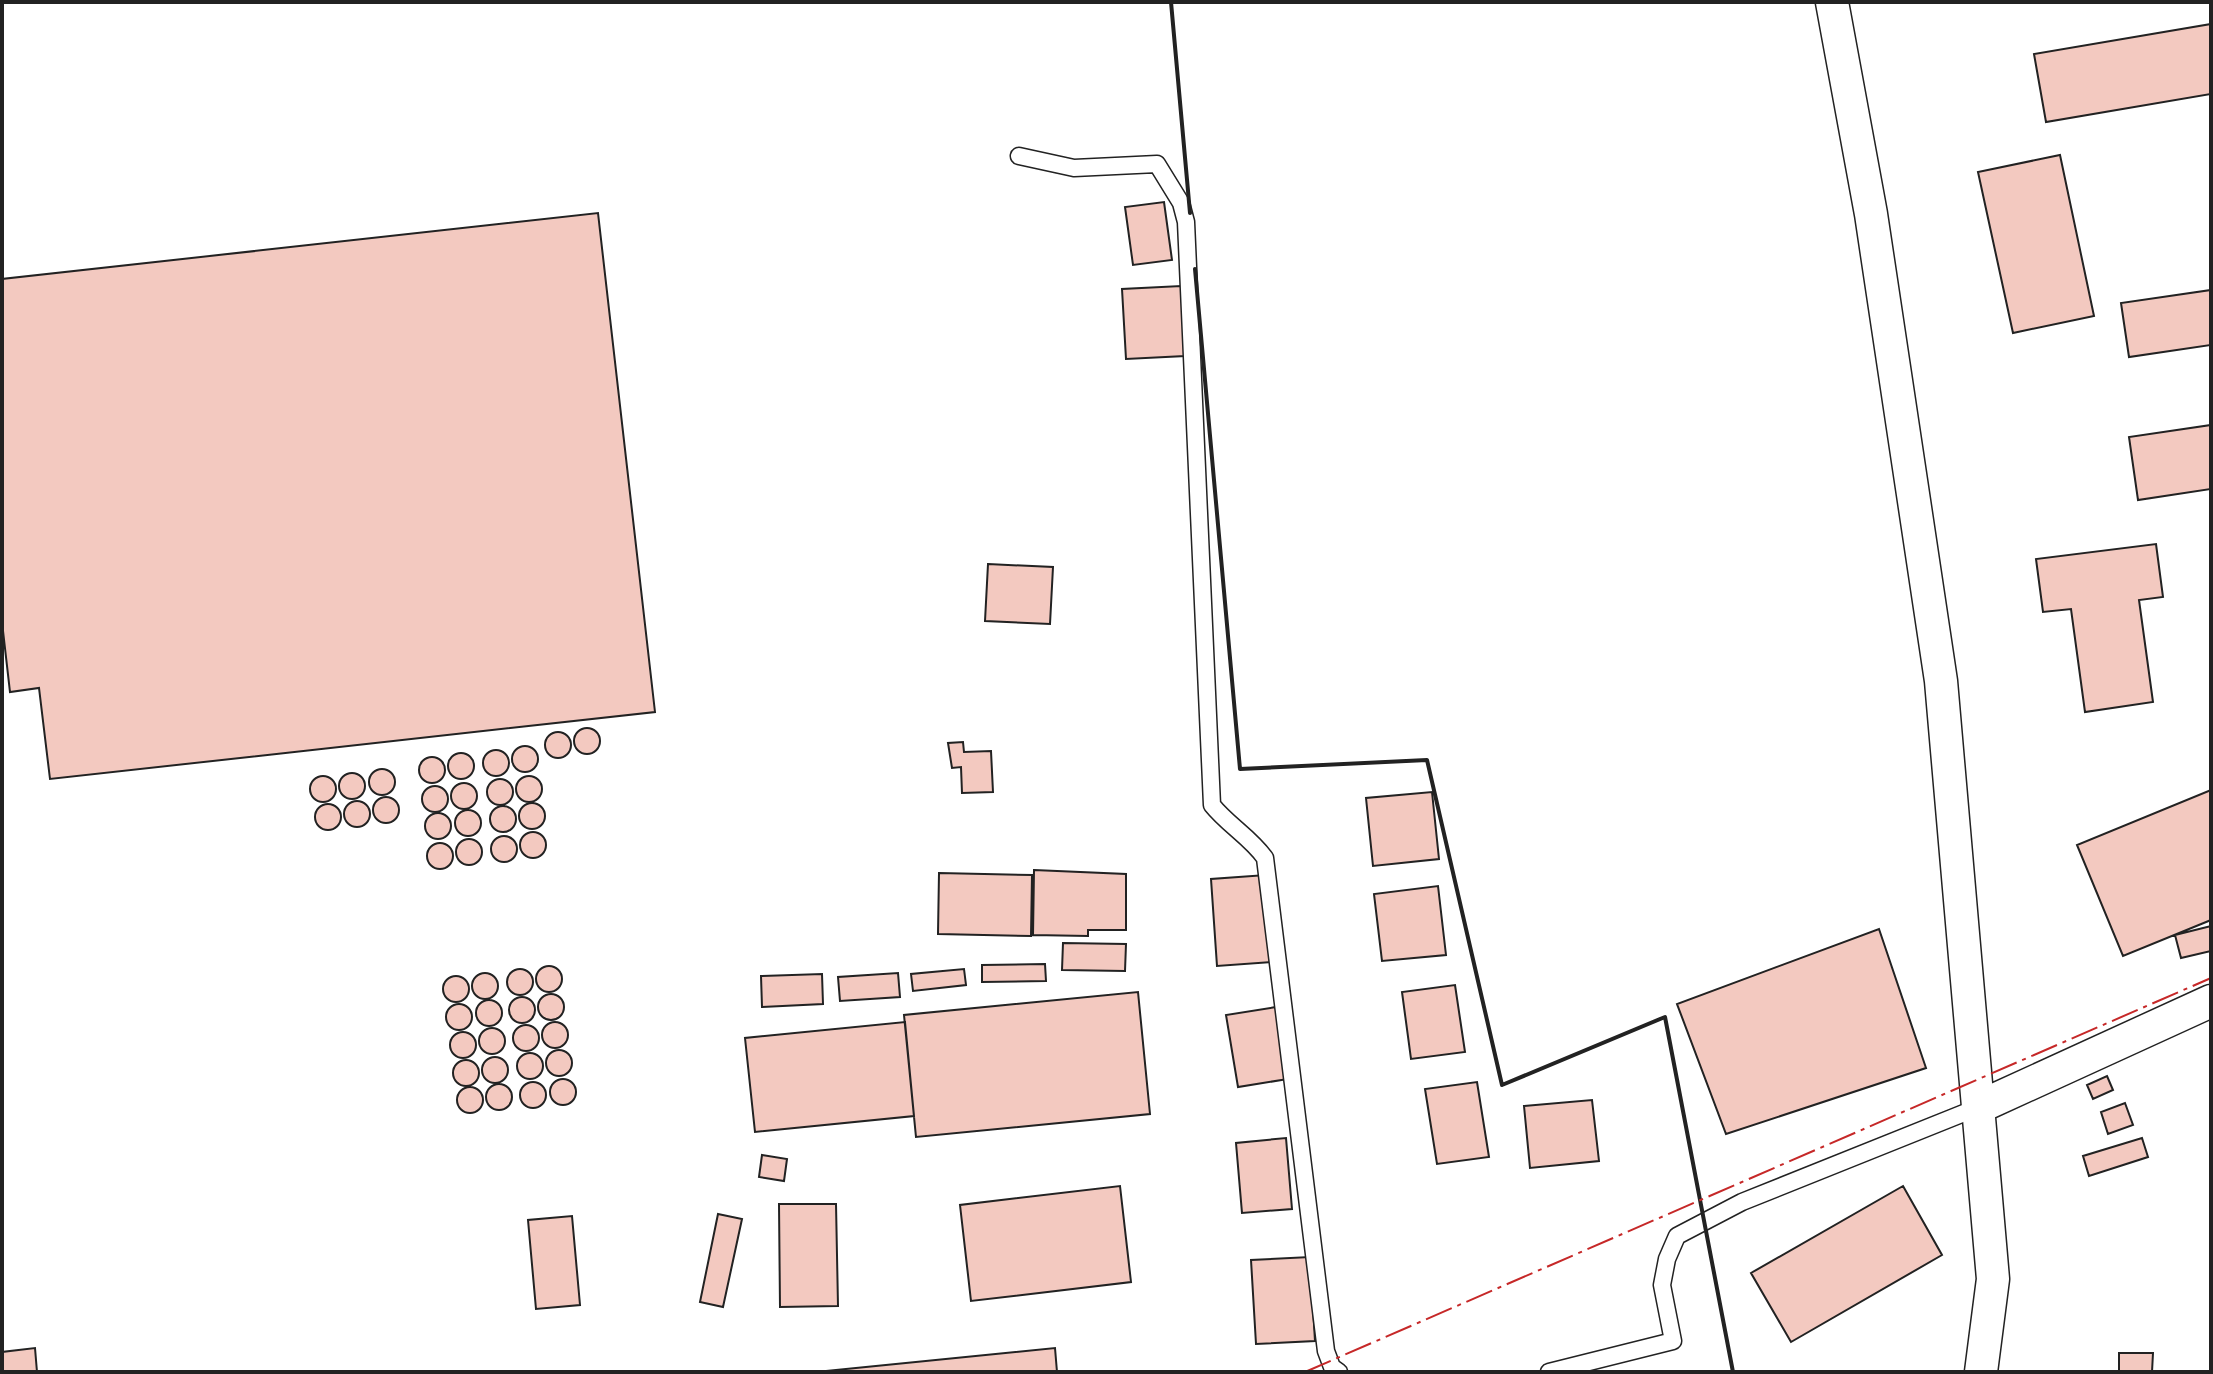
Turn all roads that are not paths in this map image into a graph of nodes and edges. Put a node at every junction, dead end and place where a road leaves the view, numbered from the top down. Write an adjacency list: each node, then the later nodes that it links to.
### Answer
1 (1832, 2): 4 (street)
2 (1019, 156): 5 (lane)
3 (2211, 1001): 4 (street)
4 (1979, 1107): 6 (lane); 7 (street)
5 (1339, 1372)
6 (1549, 1372)
7 (1981, 1372)

